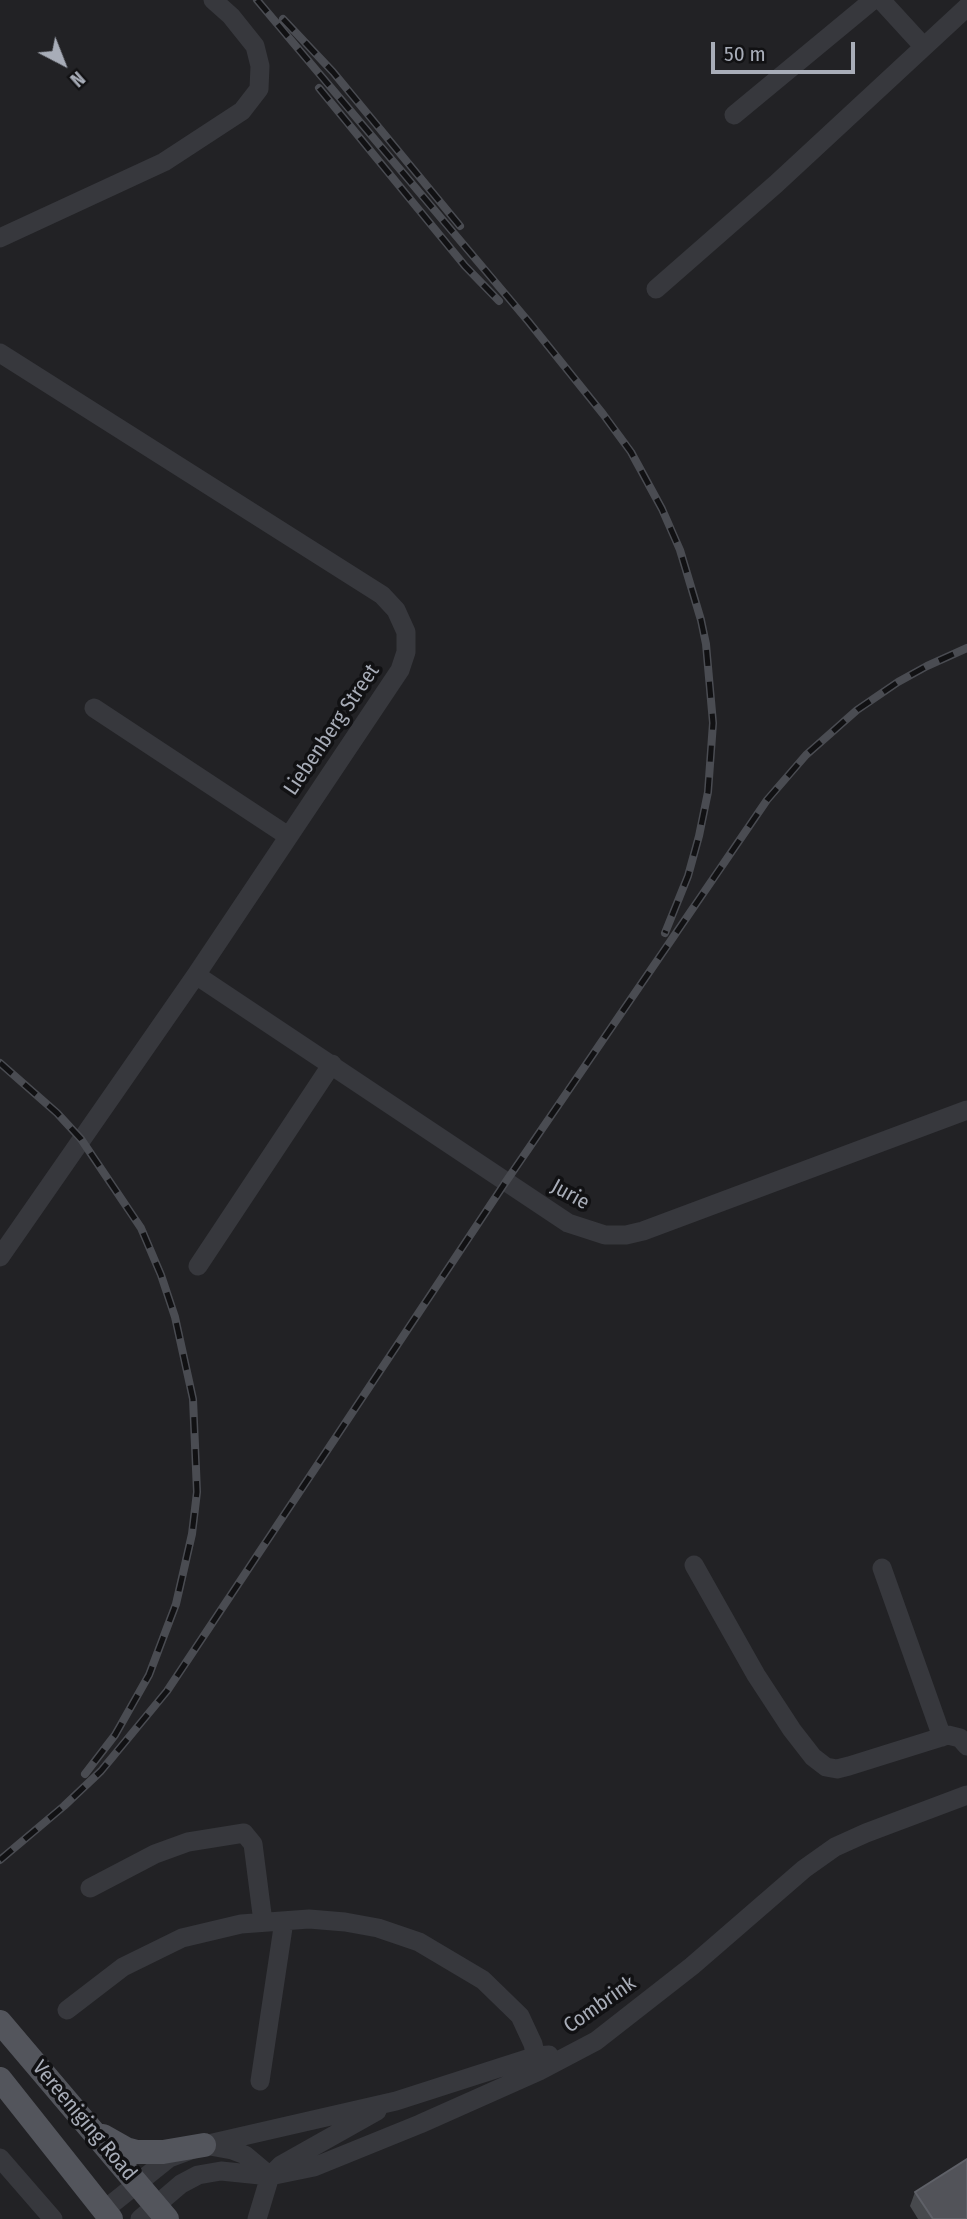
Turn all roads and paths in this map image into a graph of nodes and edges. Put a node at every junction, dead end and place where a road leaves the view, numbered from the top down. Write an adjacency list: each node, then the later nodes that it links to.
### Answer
1 (213, 0): 7 (street)
2 (873, 0): 6 (street)
3 (881, 0): 5 (street)
4 (967, 7): 5 (street)
5 (923, 47): 8 (street)
6 (734, 115)
7 (0, 237)
8 (656, 289)
9 (0, 353): 11 (street, Liebenberg Street)
10 (94, 708): 11 (street)
11 (288, 836): 12 (street, Liebenberg Street)
12 (196, 975): 13 (street, Jurie); 15 (street, Liebenberg Street)
13 (332, 1064): 14 (street, Jurie); 16 (street)
14 (967, 1110)
15 (0, 1257)
16 (198, 1266)
17 (694, 1565): 19 (street)
18 (882, 1568): 19 (street)
19 (942, 1737): 20 (street)
20 (967, 1746)
21 (967, 1795): 27 (street, Combrink)
22 (90, 1888): 24 (street)
23 (284, 1921): 24 (street); 27 (street); 29 (street)
24 (263, 1922): 25 (street)
25 (67, 2010)
26 (0, 2022): 32 (main road, Vereeniging Road)
27 (538, 2063): 30 (street); 34 (street)
28 (0, 2079): 39 (main road, Vereeniging Road)
29 (260, 2081)
30 (396, 2101): 31 (street); 33 (street)
31 (352, 2125): 34 (street); 36 (street)
32 (88, 2126): 33 (main road); 37 (main road, Vereeniging Road)
33 (204, 2144): 36 (street); 37 (street)
34 (362, 2148): 36 (street)
35 (0, 2158): 40 (street)
36 (270, 2176): 38 (street); 41 (street)
37 (136, 2183): 38 (main road, Vereeniging Road); 39 (street)
38 (154, 2214)
39 (107, 2215)
40 (53, 2219)
41 (257, 2219)

